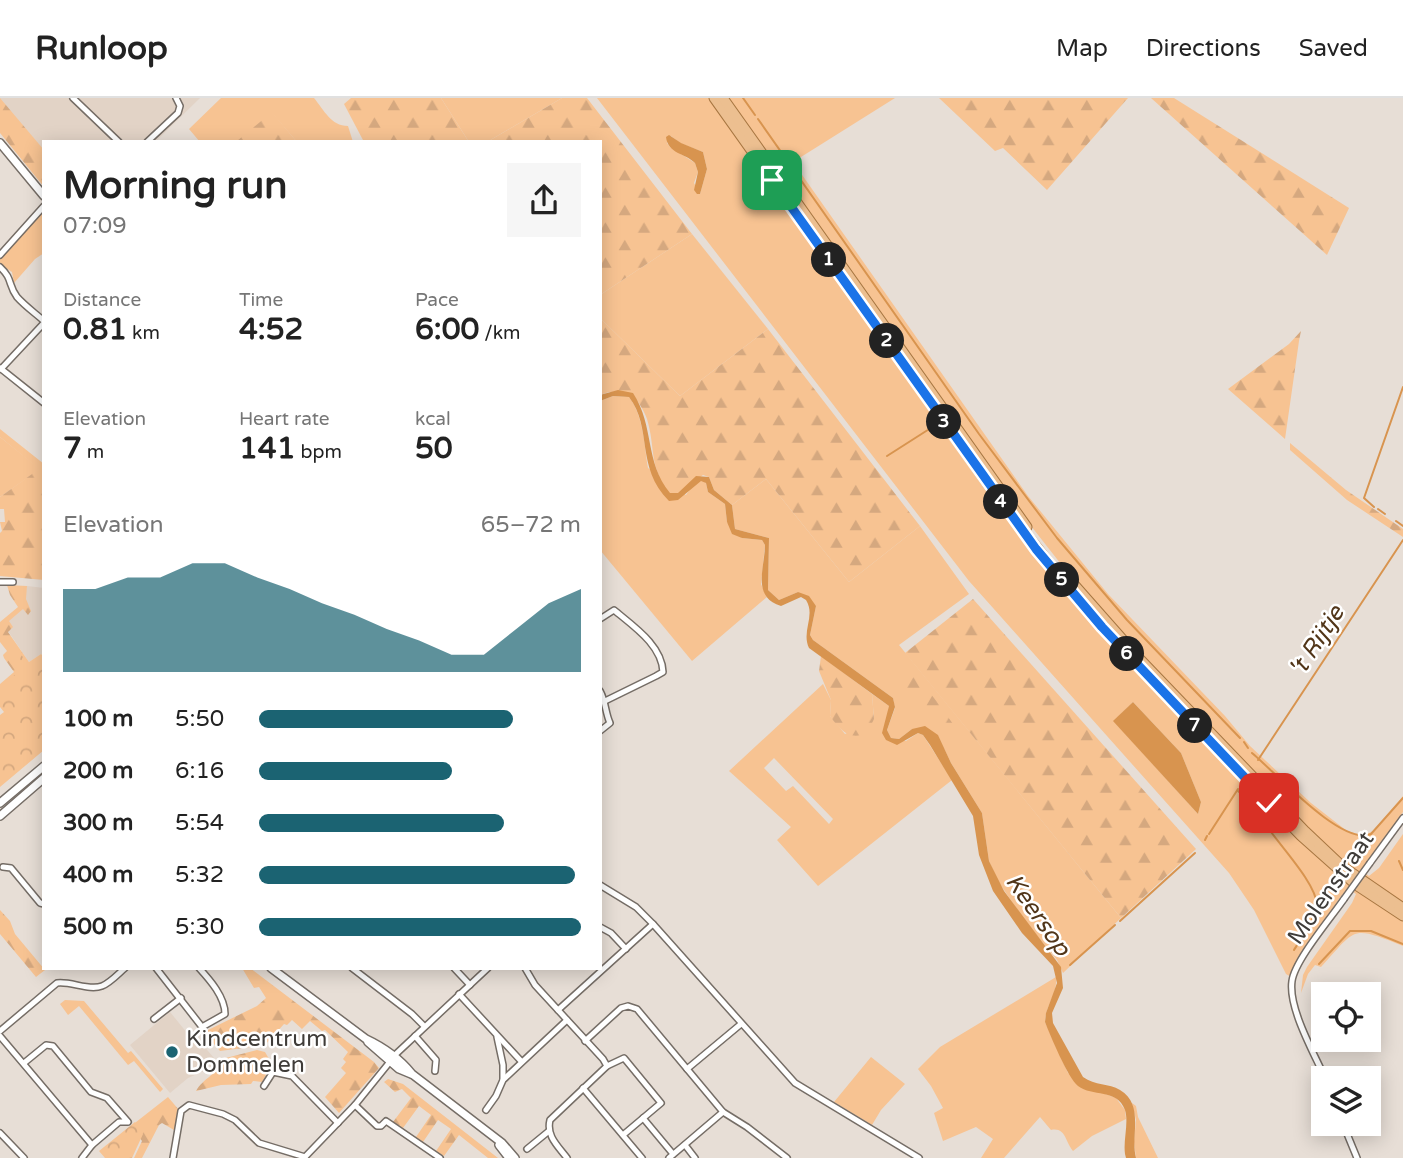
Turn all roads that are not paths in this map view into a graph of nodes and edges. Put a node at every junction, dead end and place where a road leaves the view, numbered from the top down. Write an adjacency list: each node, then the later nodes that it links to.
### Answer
1 (73, 98): 5 (street)
2 (176, 98): 6 (street)
3 (714, 98): 31 (main road)
4 (723, 98): 30 (main road)
5 (117, 140)
6 (149, 140)
7 (0, 143): 8 (street)
8 (42, 194)
9 (42, 208): 10 (street)
10 (0, 255)
11 (0, 267): 12 (street)
12 (42, 320)
13 (42, 324): 14 (street)
14 (1, 368): 15 (street)
15 (42, 401)
16 (0, 582): 17 (street)
17 (13, 582)
18 (602, 618): 20 (street)
19 (602, 695): 20 (street)
20 (605, 701): 21 (street)
21 (602, 729)
22 (42, 768): 24 (street)
23 (42, 780): 25 (street)
24 (0, 803)
25 (0, 816)
26 (1403, 818): 61 (street, Molenstraat, bridge)
27 (3, 867): 29 (street)
28 (602, 887): 32 (street)
29 (42, 903)
30 (1403, 908)
31 (1403, 916)
32 (653, 924): 34 (street); 51 (street)
33 (602, 928): 34 (street)
34 (626, 949): 36 (street)
35 (602, 965): 36 (street)
36 (605, 968): 48 (street)
37 (121, 970): 53 (street)
38 (158, 970): 47 (street)
39 (201, 970): 47 (street)
40 (274, 970): 57 (street)
41 (355, 970): 52 (street)
42 (456, 970): 45 (street)
43 (486, 970): 45 (street)
44 (526, 970): 48 (street)
45 (470, 985): 46 (street)
46 (459, 994): 52 (street); 54 (street)
47 (181, 998): 49 (street)
48 (558, 1010): 50 (street)
49 (154, 1019)
50 (567, 1020): 56 (street); 58 (street)
51 (741, 1024): 62 (street); 80 (street)
52 (424, 1026): 55 (street)
53 (0, 1033): 59 (street)
54 (496, 1034): 58 (street); 64 (street)
55 (415, 1035): 57 (street); 63 (street)
56 (586, 1041): 60 (street); 62 (street)
57 (393, 1060): 67 (street); 76 (street)
58 (521, 1062): 64 (street)
59 (24, 1063): 77 (street); 77 (street)
60 (607, 1066): 66 (street); 70 (street)
61 (1320, 1066)
62 (687, 1069): 69 (street)
63 (435, 1071)
64 (503, 1080): 68 (street)
65 (264, 1086): 71 (street)
66 (583, 1088): 72 (street); 74 (street)
67 (355, 1105): 71 (street); 86 (street)
68 (486, 1110)
69 (723, 1112): 78 (street); 92 (street)
70 (643, 1118): 74 (street); 81 (street)
71 (338, 1122): 85 (street)
72 (549, 1131): 79 (street); 89 (street)
73 (0, 1133): 82 (street)
74 (623, 1135): 90 (street)
75 (1348, 1136): 95 (street)
76 (495, 1139): 87 (street); 88 (street)
77 (92, 1145): 83 (street)
78 (685, 1145): 81 (street); 91 (street)
79 (527, 1149)
80 (907, 1150): 93 (street); 94 (street)
81 (671, 1156)
82 (24, 1158)
83 (82, 1158)
84 (173, 1158): 85 (street)
85 (304, 1158)
86 (440, 1158)
87 (509, 1158)
88 (515, 1158)
89 (568, 1158)
90 (642, 1158)
91 (695, 1158)
92 (787, 1158)
93 (900, 1158)
94 (919, 1158)
95 (1357, 1158)

